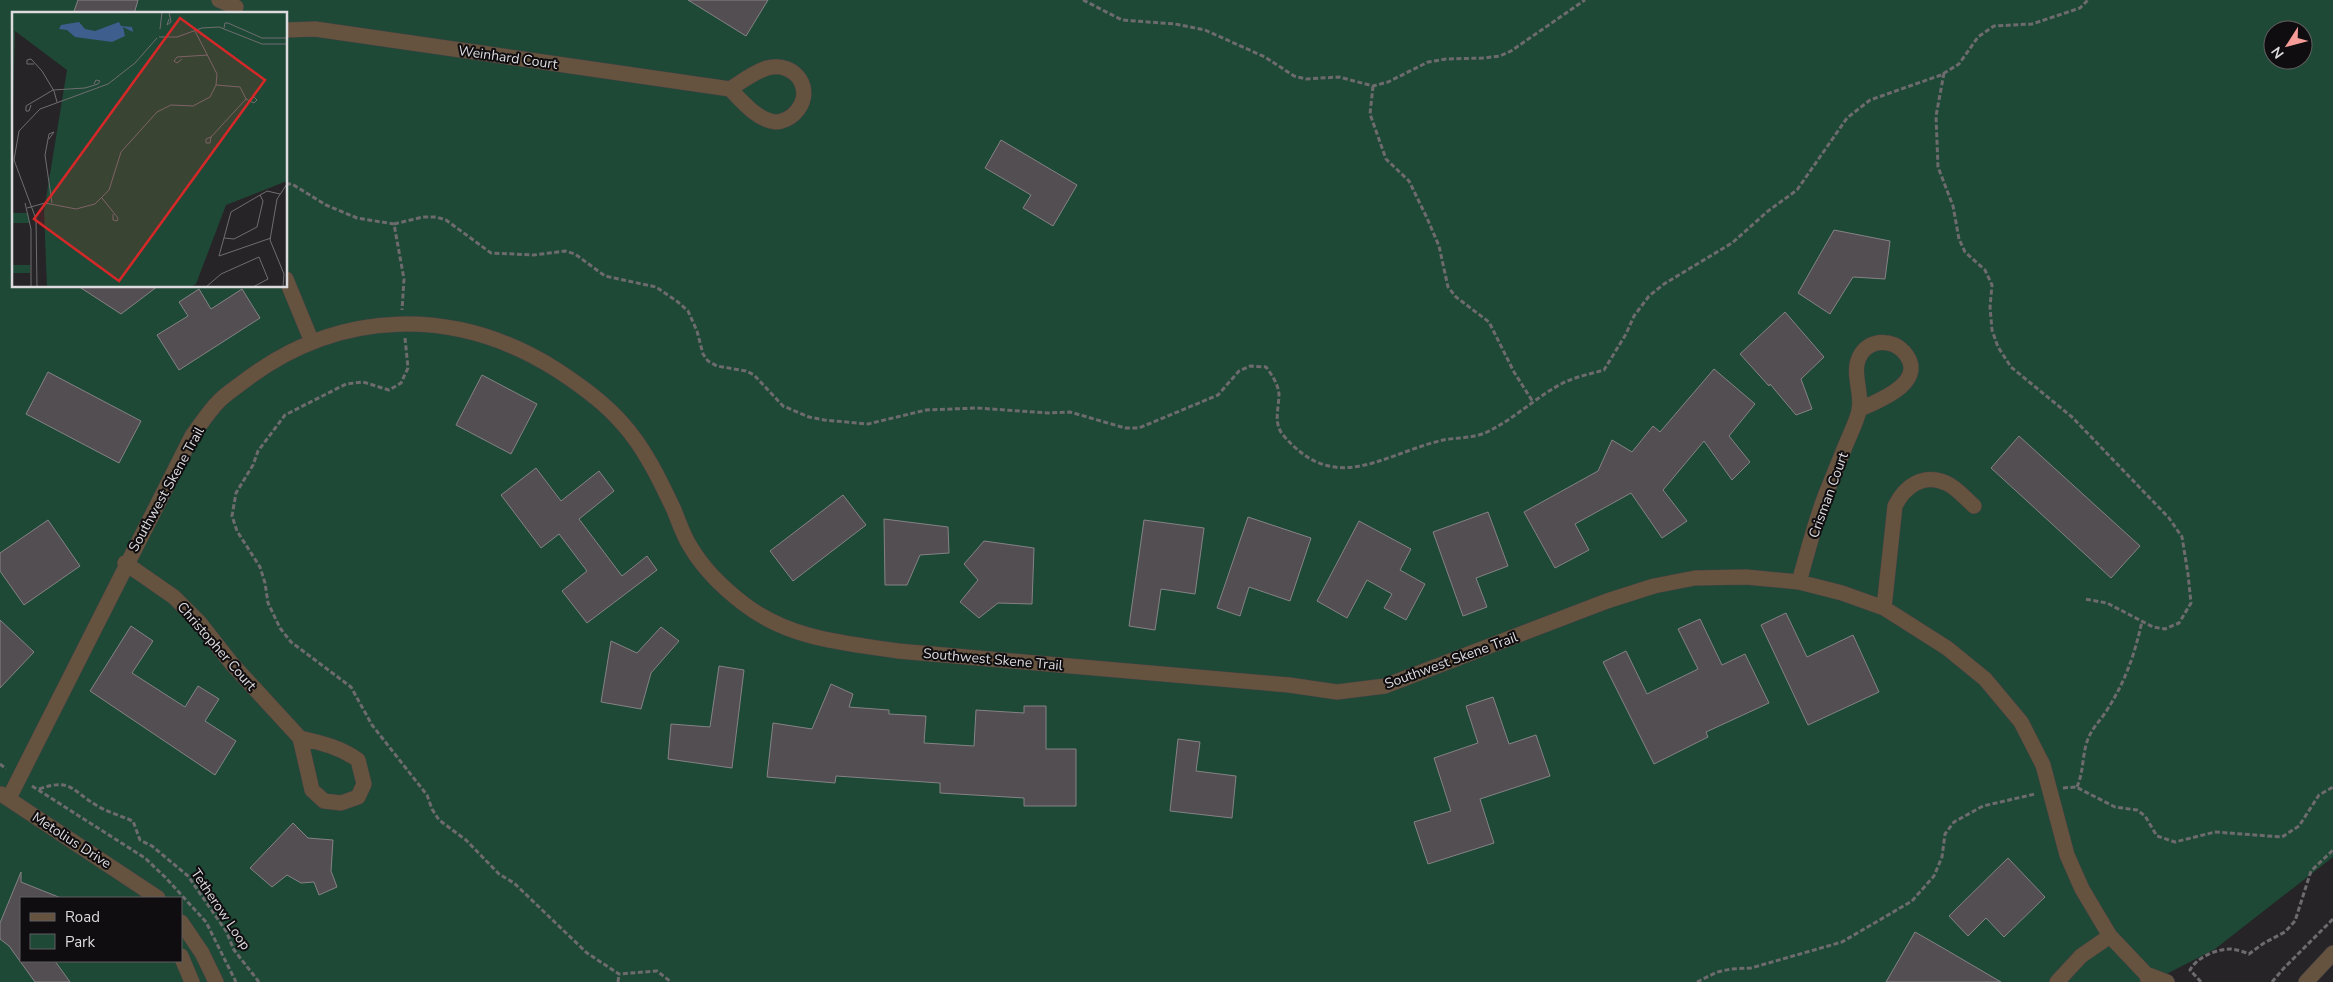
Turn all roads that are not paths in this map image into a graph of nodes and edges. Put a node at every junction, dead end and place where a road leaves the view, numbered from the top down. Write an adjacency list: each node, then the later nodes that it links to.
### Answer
1 (218, 0): 2 (street)
2 (238, 7)
3 (288, 30): 4 (street, Weinhard Court)
4 (730, 89): 4 (street)
5 (288, 284): 6 (street)
6 (312, 342): 9 (street, Southwest Skene Trail); 10 (street, Southwest Skene Trail)
7 (1860, 409): 7 (street, Crisman Court); 10 (street, Crisman Court)
8 (1974, 506): 11 (street)
9 (126, 563): 12 (street, Christopher Court); 13 (street, Southwest Skene Trail)
10 (1799, 582): 11 (street, Southwest Skene Trail)
11 (1884, 608): 16 (street, Southwest Skene Trail)
12 (300, 738): 12 (street, Christopher Court)
13 (4, 796): 14 (street, Metolius Drive)
14 (145, 894)
15 (182, 923): 21 (street)
16 (2110, 936): 19 (street, Southwest Skene Trail); 22 (street)
17 (2333, 953): 24 (street)
18 (182, 958): 20 (street)
19 (2148, 978): 23 (street, Southwest Skene Trail)
20 (192, 982)
21 (216, 982)
22 (2057, 982)
23 (2168, 982)
24 (2306, 982)

